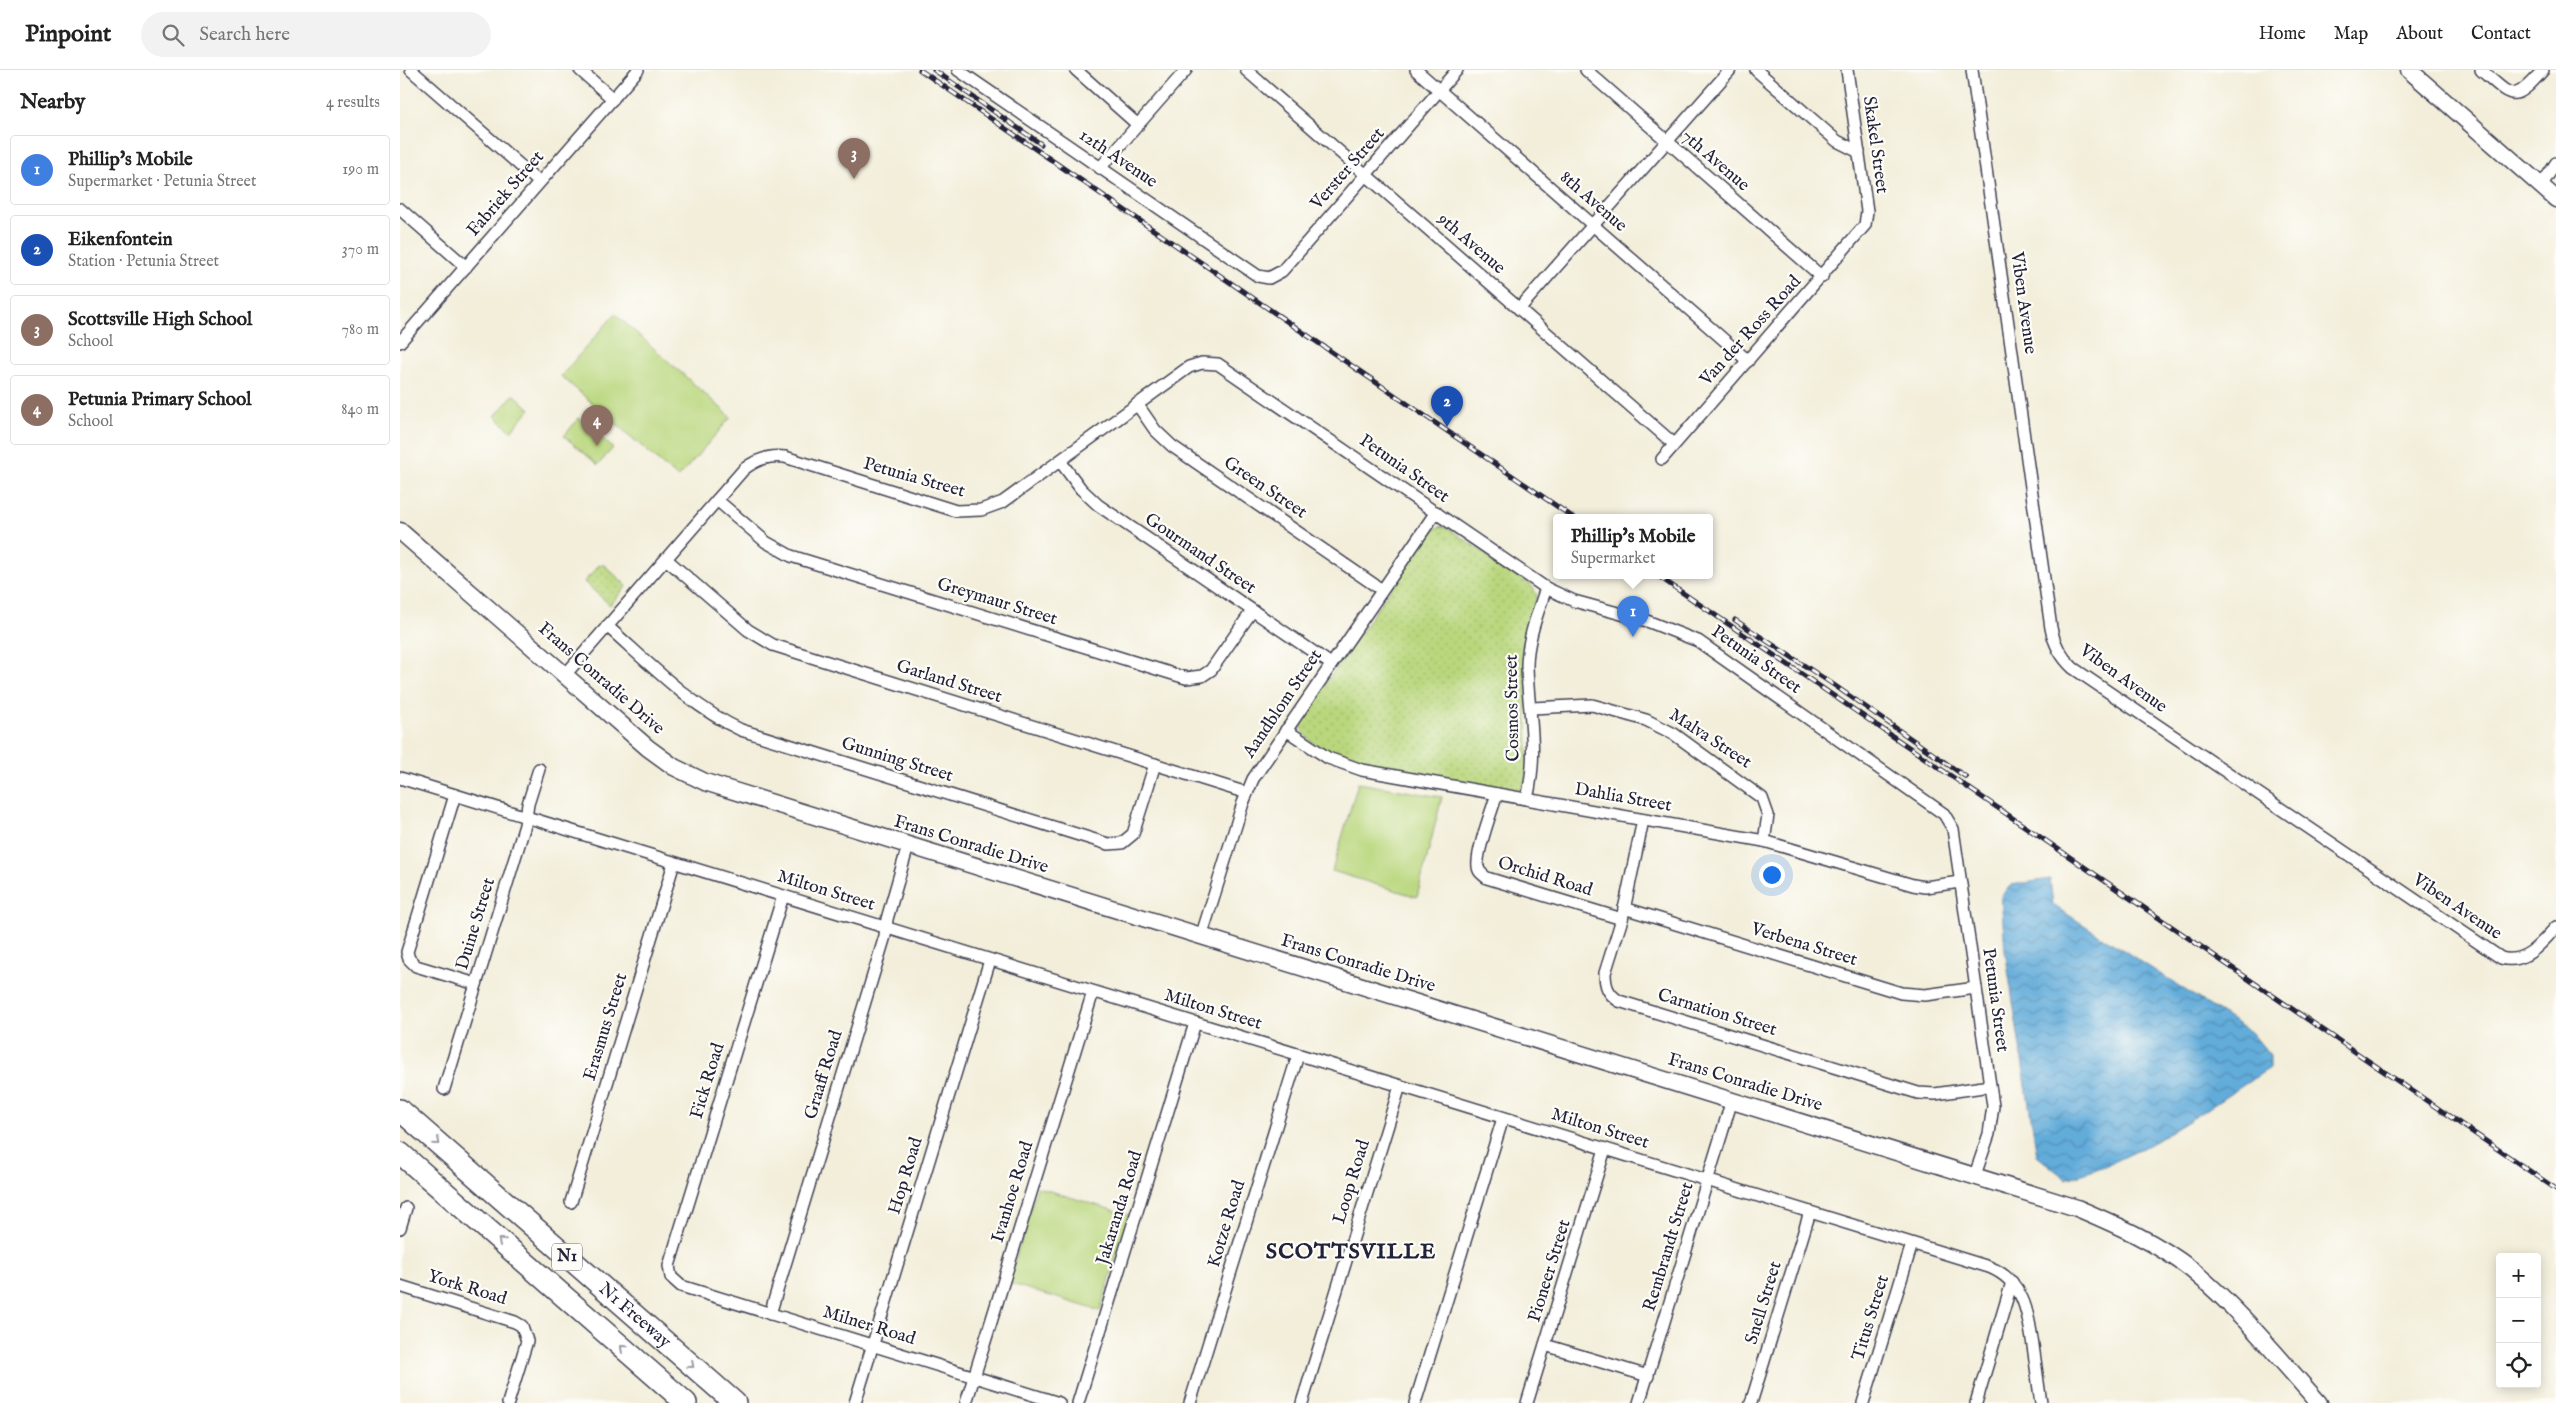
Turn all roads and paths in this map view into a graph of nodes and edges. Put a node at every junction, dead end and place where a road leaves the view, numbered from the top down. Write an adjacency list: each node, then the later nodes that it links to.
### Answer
1 (411, 70): 26 (street)
2 (580, 70): 19 (street)
3 (638, 70): 19 (street, Fabriek Street)
4 (958, 70): 24 (street, 12th Avenue)
5 (1076, 70): 20 (street)
6 (1186, 70): 20 (street)
7 (1246, 70): 25 (street, 9th Avenue)
8 (1416, 70): 18 (street, 8th Avenue)
9 (1458, 70): 18 (street, Verster Street)
10 (1586, 70): 21 (street, 7th Avenue)
11 (1730, 70): 21 (street)
12 (1756, 70): 22 (street)
13 (1847, 70): 22 (street, Skakel Street)
14 (1972, 70): 69 (street, Viben Avenue)
15 (2409, 70): 27 (street)
16 (2481, 70): 17 (street)
17 (2543, 70)
18 (1440, 90): 25 (street, Verster Street); 30 (street, 8th Avenue)
19 (612, 99): 26 (street, Fabriek Street)
20 (1138, 125): 24 (street)
21 (1667, 142): 30 (street); 34 (street, 7th Avenue)
22 (1859, 152): 31 (street, Skakel Street)
23 (2556, 163): 27 (street)
24 (1100, 168): 33 (street, 12th Avenue)
25 (1366, 175): 33 (street, Verster Street); 35 (street, 9th Avenue)
26 (539, 182): 32 (street, Fabriek Street)
27 (2541, 186): 28 (street)
28 (2556, 199)
29 (400, 209): 32 (street)
30 (1592, 225): 35 (street); 37 (street, 8th Avenue)
31 (1865, 225): 34 (street, Van der Ross Road)
32 (466, 267): 36 (street, Fabriek Street)
33 (1258, 276)
34 (1822, 277): 37 (street, Van der Ross Road)
35 (1519, 309): 39 (street, 9th Avenue)
36 (400, 342)
37 (1748, 361): 39 (street, Van der Ross Road)
38 (1137, 404): 41 (street, Petunia Street); 43 (street, Petunia Street); 47 (street, Green Street)
39 (1674, 444): 40 (street, Van der Ross Road)
40 (1662, 459)
41 (1060, 461): 42 (street, Petunia Street); 48 (street, Gourmand Street)
42 (717, 500): 45 (street, Petunia Street); 48 (street, Greymaur Street)
43 (1436, 512): 46 (street, Petunia Street); 47 (street, Aandblom Street)
44 (400, 530): 51 (street, Frans Conradie Drive)
45 (666, 560): 49 (street, Petunia Street); 54 (street, Garland Street)
46 (1546, 588): 52 (street, Cosmos Street); 66 (street, Petunia Street)
47 (1382, 590): 50 (street, Aandblom Street)
48 (1252, 611): 50 (street, Gourmand Street)
49 (607, 626): 51 (street, Petunia Street); 54 (street, Gunning Street)
50 (1331, 664): 53 (street, Aandblom Street)
51 (565, 674): 64 (street, Frans Conradie Drive)
52 (1532, 708): 60 (street, Cosmos Street); 63 (street, Malva Street)
53 (1286, 730): 57 (street, Aandblom Street); 58 (street, Dahlia Street)
54 (1155, 764): 57 (street, Garland Street)
55 (539, 769): 61 (street, Duine Street)
56 (400, 778): 59 (street, Milton Street)
57 (1247, 793): 71 (street, Aandblom Street)
58 (1497, 794): 60 (street, Dahlia Street); 68 (street, Orchid Road)
59 (455, 795): 61 (street, Milton Street); 73 (street)
60 (1527, 799): 62 (street, Dahlia Street)
61 (526, 817): 65 (street, Milton Street); 73 (street, Duine Street)
62 (1643, 820): 63 (street, Dahlia Street); 68 (street, Carnation Street)
63 (1764, 841): 66 (street, Dahlia Street)
64 (908, 846): 70 (street, Graaff Road); 71 (street, Frans Conradie Drive)
65 (674, 862): 67 (street, Milton Street); 88 (street, Erasmus Street)
66 (1960, 882): 74 (street, Petunia Street)
67 (783, 896): 70 (street, Milton Street); 93 (street, Fick Road)
68 (1623, 913): 74 (street, Verbena Street); 79 (street, Carnation Street)
69 (2556, 927)
70 (886, 928): 72 (street, Milton Street); 96 (street, Graaff Road)
71 (1201, 937): 81 (street, Frans Conradie Drive)
72 (990, 960): 75 (street, Milton Street); 97 (street, Hop Road)
73 (476, 984): 80 (street, Duine Street)
74 (1976, 988): 79 (street, Petunia Street)
75 (1093, 992): 76 (street, Milton Street); 100 (street, Ivanhoe Road)
76 (1195, 1023): 77 (street, Milton Street); 107 (street, Jakaranda Road)
77 (1298, 1055): 78 (street, Milton Street); 108 (street, Kotze Road)
78 (1400, 1086): 83 (street, Milton Street); 109 (street, Loop Road)
79 (1990, 1086): 86 (street, Petunia Street)
80 (444, 1089)
81 (1732, 1100): 86 (street, Frans Conradie Drive); 87 (street, Rembrandt Street)
82 (400, 1110): 103 (highway, N1 Freeway / N1, one-way to 103)
83 (1503, 1118): 84 (street, Milton Street); 110 (street)
84 (1605, 1149): 87 (street, Milton Street); 98 (street, Pioneer Street)
85 (400, 1153): 102 (highway, N1 Freeway / N1, one-way to 85)
86 (1974, 1175): 117 (street, Frans Conradie Drive)
87 (1708, 1181): 90 (street, Milton Street); 99 (street, Rembrandt Street)
88 (571, 1202)
89 (406, 1208): 91 (street)
90 (1810, 1212): 92 (street, Milton Street); 113 (street, Snell Street)
91 (400, 1228)
92 (1912, 1244): 94 (street, Milton Street); 114 (street, Titus Street)
93 (671, 1277): 96 (street, Milner Road)
94 (2012, 1282): 115 (street); 116 (street)
95 (400, 1286): 101 (street, York Road)
96 (770, 1314): 97 (street, Milner Road)
97 (872, 1345): 100 (street, Milner Road); 104 (street, Hop Road)
98 (1545, 1345): 99 (street); 111 (street, Pioneer Street)
99 (1648, 1376): 112 (street, Rembrandt Street)
100 (974, 1377): 105 (street, Ivanhoe Road); 106 (street, Milner Road)
101 (508, 1403)
102 (686, 1403)
103 (735, 1403)
104 (854, 1403)
105 (966, 1403)
106 (1059, 1403)
107 (1078, 1403)
108 (1190, 1403)
109 (1302, 1403)
110 (1415, 1403)
111 (1527, 1403)
112 (1639, 1403)
113 (1751, 1403)
114 (1863, 1403)
115 (1976, 1403)
116 (2041, 1403)
117 (2319, 1403)

